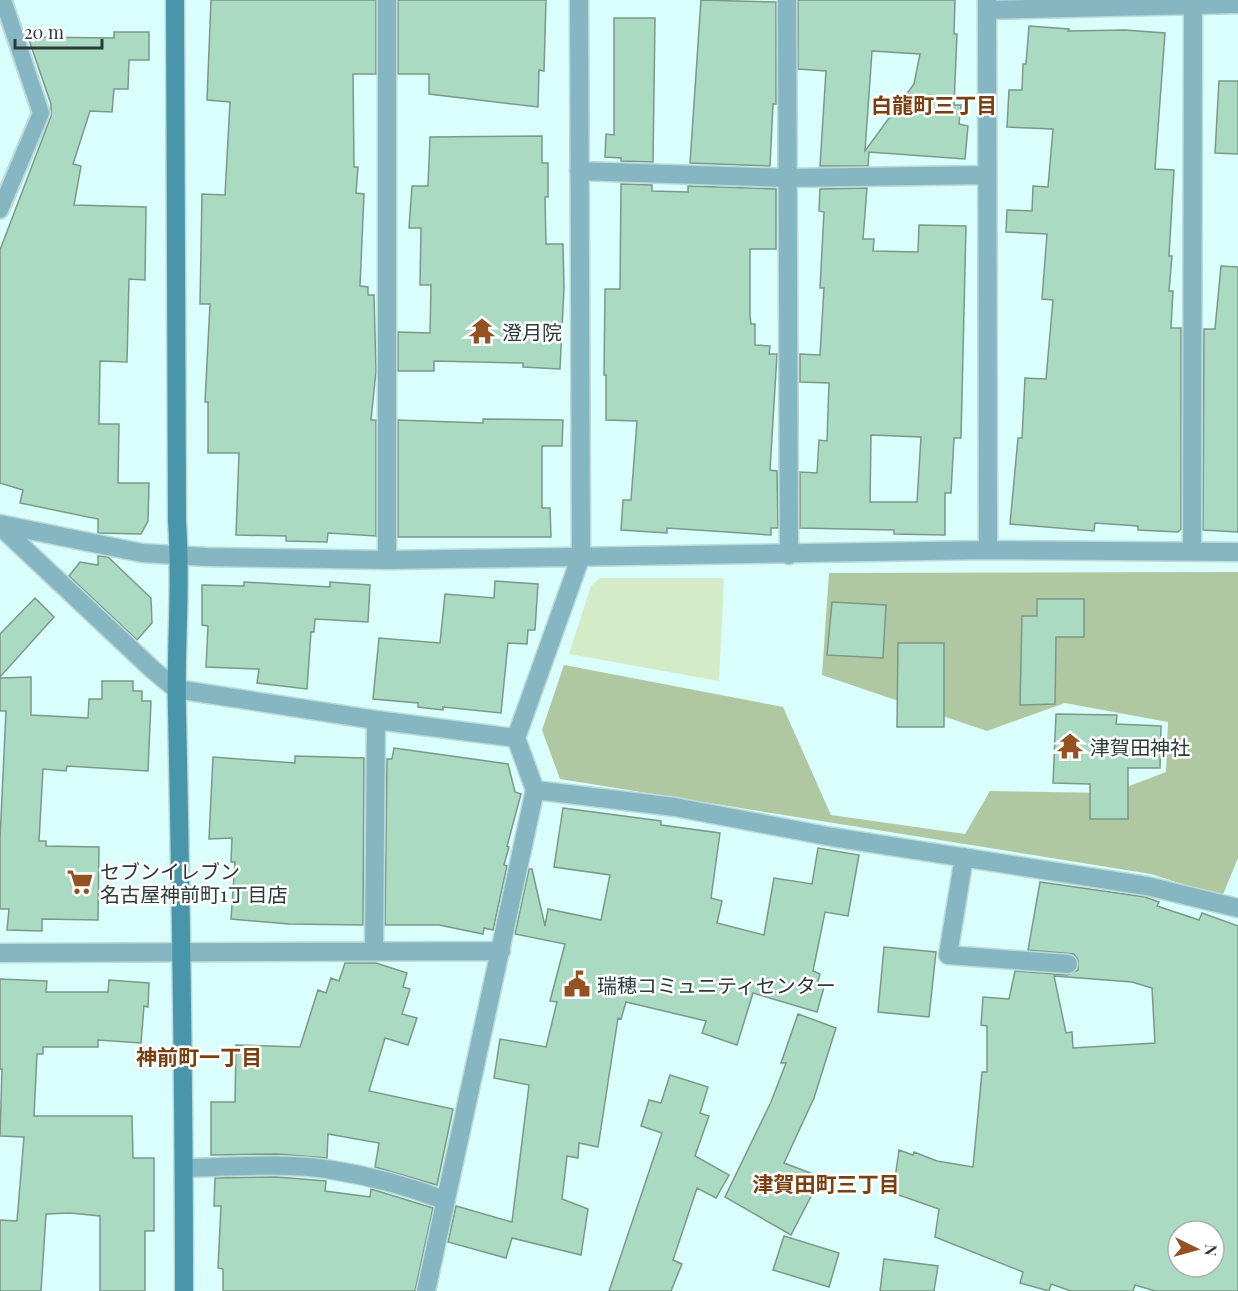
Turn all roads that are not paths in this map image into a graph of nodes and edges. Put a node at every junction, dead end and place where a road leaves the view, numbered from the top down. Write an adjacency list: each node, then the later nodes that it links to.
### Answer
1 (3, 0): 12 (lane)
2 (175, 0): 18 (street)
3 (387, 0): 20 (street)
4 (579, 0): 9 (street)
5 (787, 0): 11 (street)
6 (1193, 2): 7 (street); 8 (street); 15 (street)
7 (1238, 4)
8 (987, 5): 10 (street)
9 (579, 171): 11 (street); 19 (street)
10 (985, 176): 11 (street); 14 (street)
11 (788, 178): 17 (street)
12 (0, 210)
13 (0, 525): 18 (street); 21 (street)
14 (987, 550): 15 (street); 17 (street)
15 (1192, 551): 16 (street)
16 (1238, 552)
17 (789, 555): 19 (street)
18 (180, 556): 20 (street); 21 (street)
19 (580, 556): 20 (street); 23 (street)
20 (387, 560)
21 (176, 689): 22 (street); 29 (street)
22 (376, 720): 23 (street); 27 (street)
23 (516, 738): 24 (street)
24 (535, 790): 25 (street); 28 (street)
25 (964, 857): 26 (street); 31 (street)
26 (1238, 908)
27 (374, 950): 28 (street); 29 (street)
28 (501, 951): 33 (street)
29 (182, 952): 30 (street); 32 (street)
30 (0, 953)
31 (1068, 964)
32 (184, 1168): 33 (street); 35 (street)
33 (444, 1200): 34 (street)
34 (428, 1290)
35 (184, 1291)

